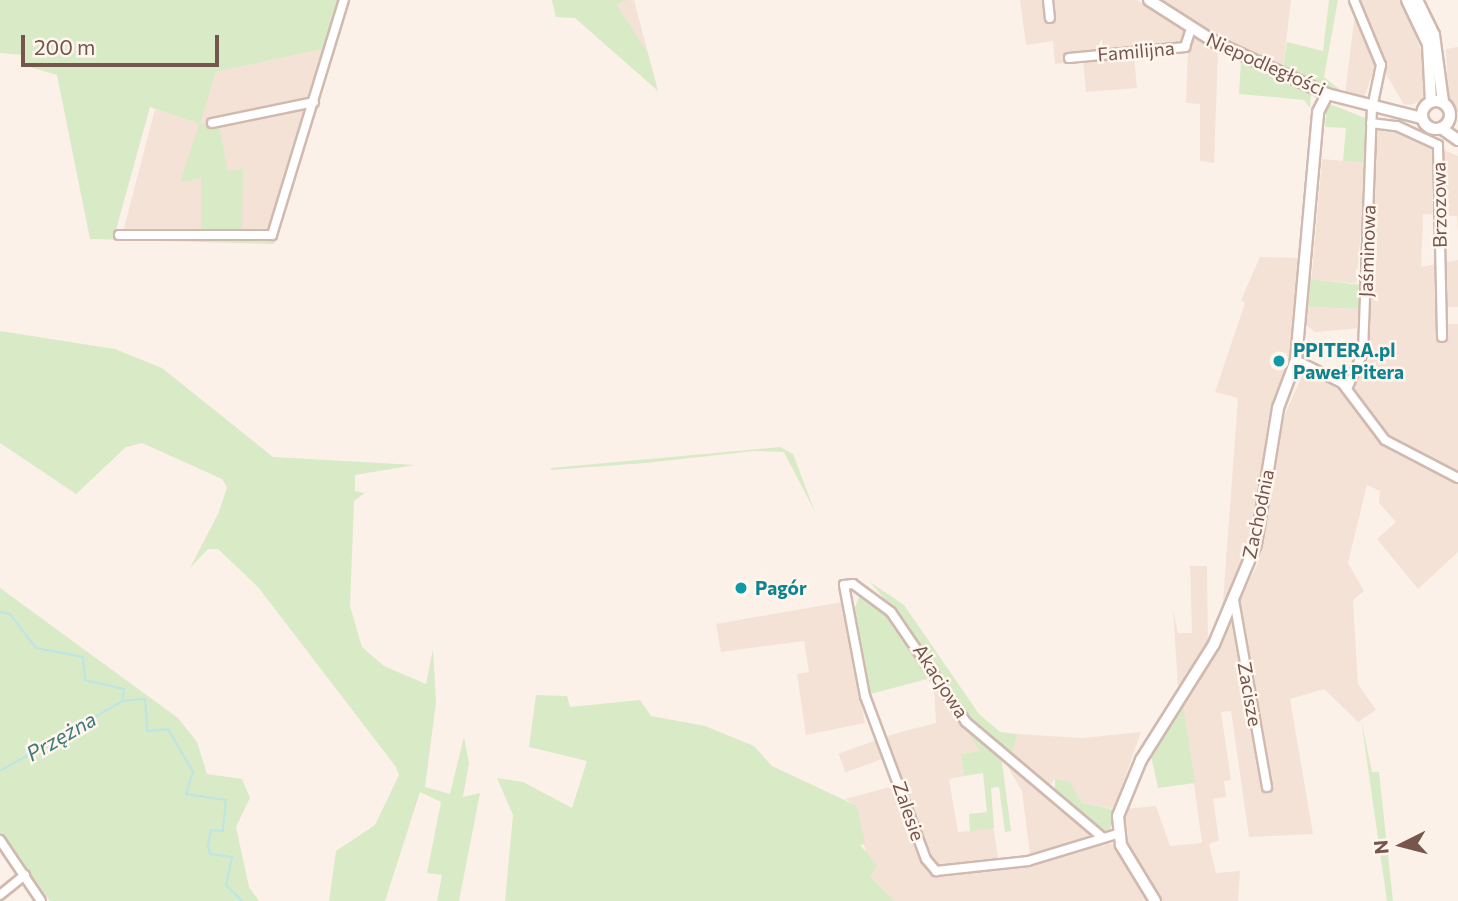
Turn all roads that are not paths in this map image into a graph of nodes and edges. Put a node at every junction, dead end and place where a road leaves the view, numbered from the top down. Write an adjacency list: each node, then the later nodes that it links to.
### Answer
1 (344, 0): 11 (street)
2 (1048, 0): 7 (street)
3 (1149, 0): 8 (street, Niepodległości)
4 (1354, 0): 13 (street, Jaśminowa)
5 (1407, 0): 12 (street)
6 (1417, 0): 12 (street)
7 (1050, 18)
8 (1191, 29): 9 (street, Familijna); 10 (street, Niepodległości)
9 (1069, 58)
10 (1327, 94): 13 (street, Niepodległości); 22 (street, Zachodnia)
11 (314, 102): 15 (street); 20 (street)
12 (1430, 107): 13 (street, Niepodległości); 14 (street); 18 (street)
13 (1372, 108): 16 (street, Jaśminowa)
14 (1450, 117): 17 (street); 18 (street)
15 (212, 123)
16 (1371, 123): 21 (street, Brzozowa); 23 (street, Jaśminowa)
17 (1458, 127)
18 (1441, 128): 19 (street)
19 (1458, 140)
20 (119, 235)
21 (1442, 337)
22 (1296, 360): 23 (street); 26 (street, Zachodnia)
23 (1346, 389): 24 (street)
24 (1458, 478)
25 (844, 585): 29 (street, Akacjowa); 29 (street, Zalesie)
26 (1234, 600): 27 (street, Zacisze); 28 (street, Zachodnia)
27 (1267, 787)
28 (1116, 834): 29 (street, Zalesie); 34 (street)
29 (1102, 836)
30 (0, 840): 31 (street)
31 (25, 875): 32 (street); 33 (street)
32 (0, 895)
33 (41, 901)
34 (1155, 901)

